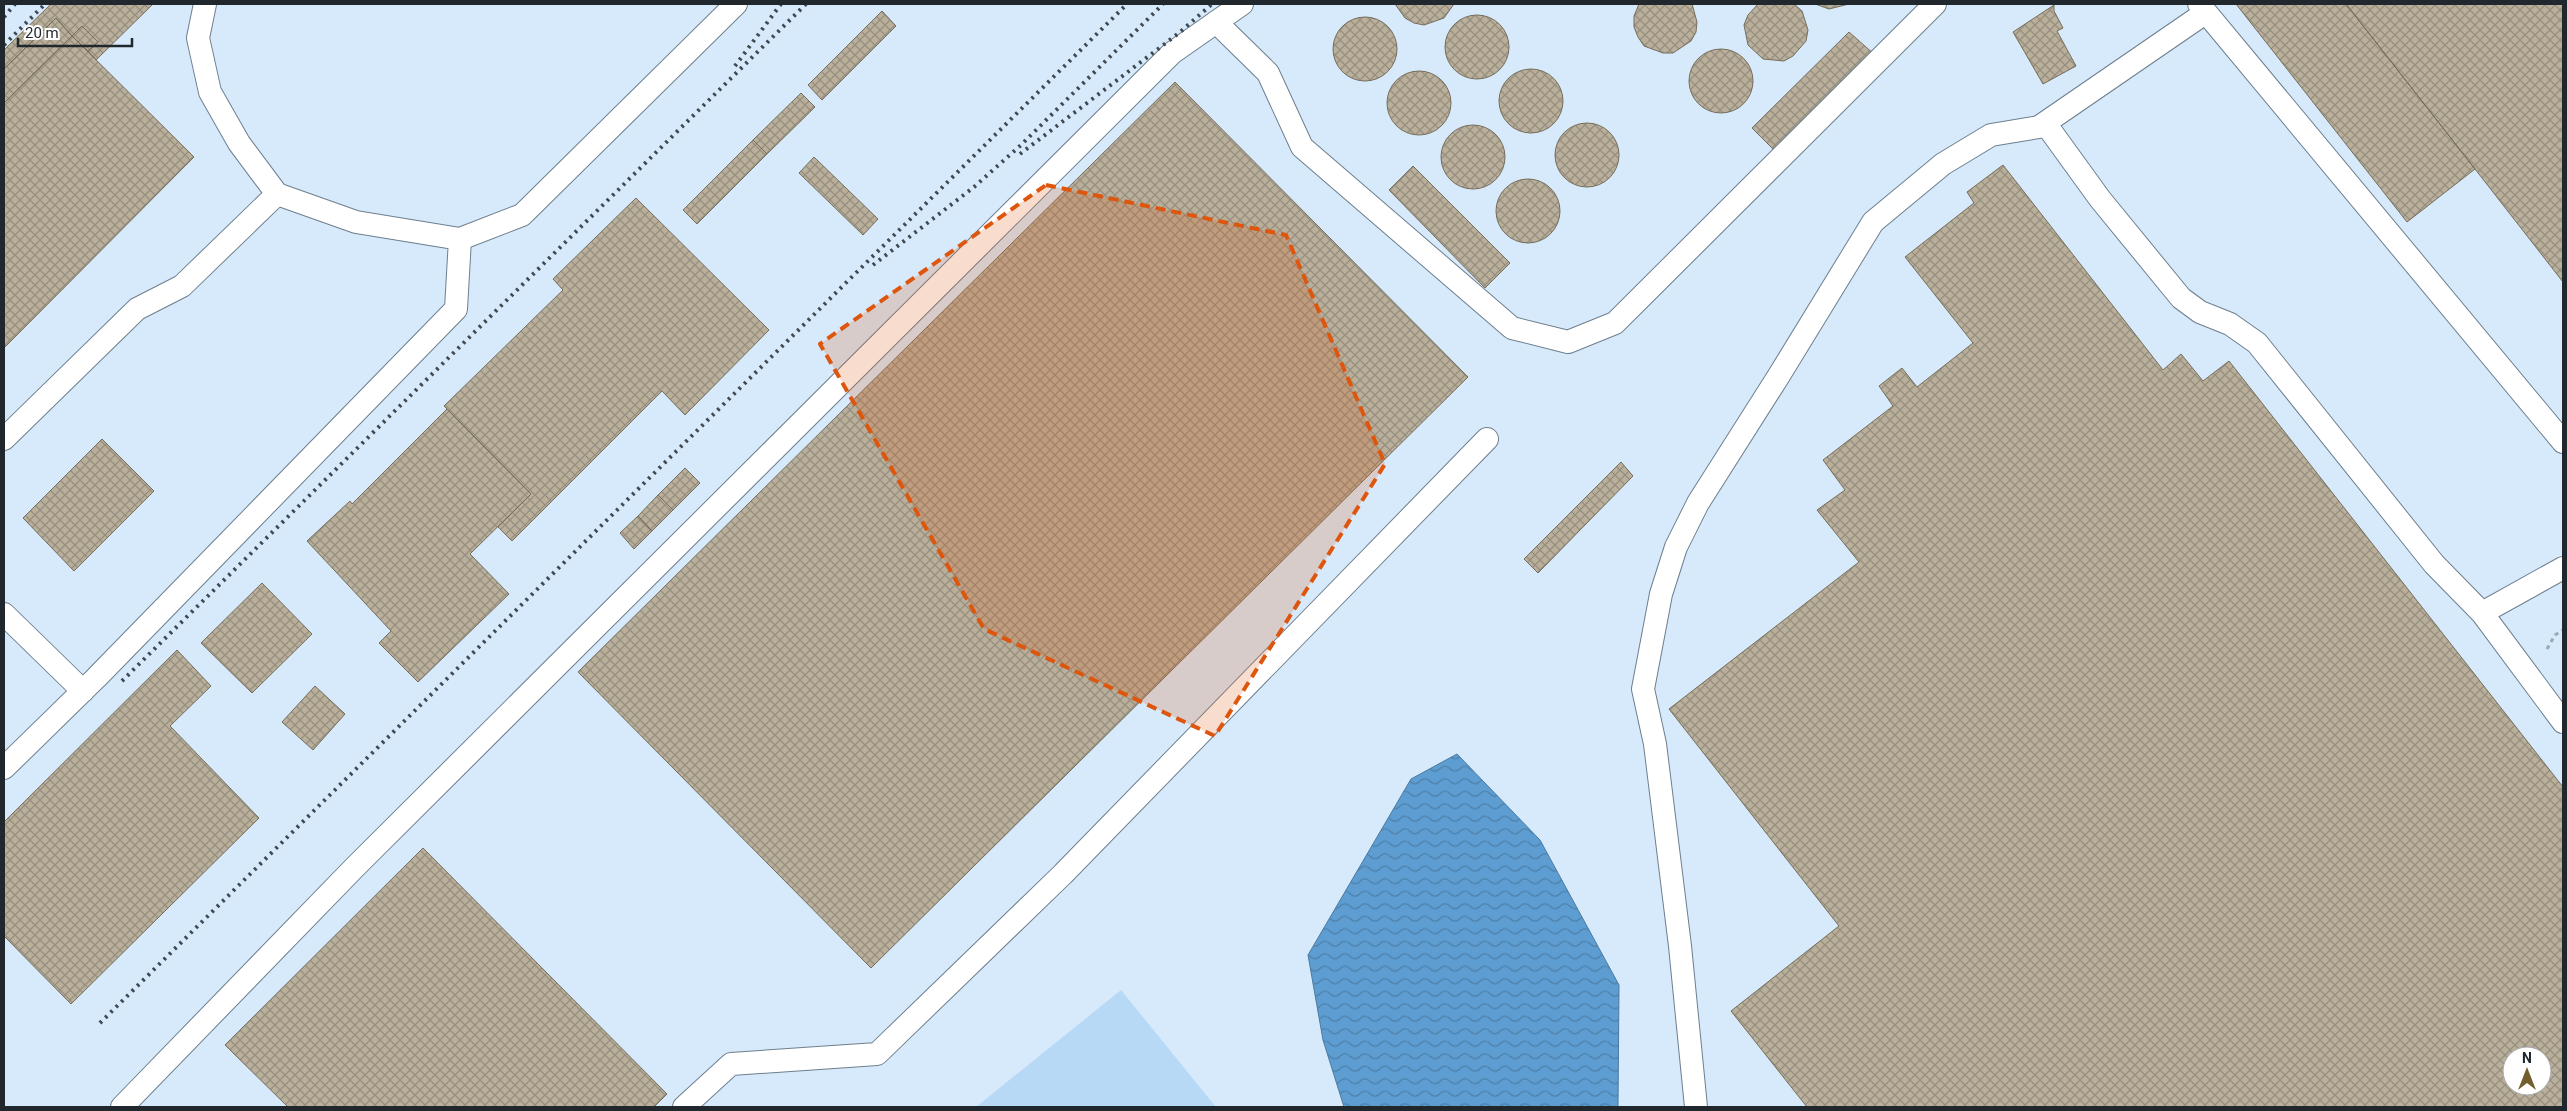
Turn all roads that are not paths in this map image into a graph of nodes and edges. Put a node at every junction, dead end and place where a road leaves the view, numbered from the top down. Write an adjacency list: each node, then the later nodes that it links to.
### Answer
1 (205, 4): 8 (lane)
2 (736, 4): 9 (lane)
3 (1242, 4): 6 (lane)
4 (1935, 4): 6 (lane)
5 (2202, 8): 7 (lane); 12 (lane)
6 (1216, 22): 19 (lane)
7 (2045, 122): 14 (lane); 21 (lane)
8 (277, 194): 9 (lane); 10 (lane)
9 (460, 239): 16 (lane)
10 (4, 439)
11 (1487, 439): 20 (lane)
12 (2563, 442)
13 (2563, 568): 14 (lane)
14 (2482, 613): 17 (lane)
15 (4, 614): 16 (lane)
16 (83, 691): 18 (lane)
17 (2563, 722)
18 (4, 768)
19 (122, 1107)
20 (684, 1107)
21 (1696, 1107)

